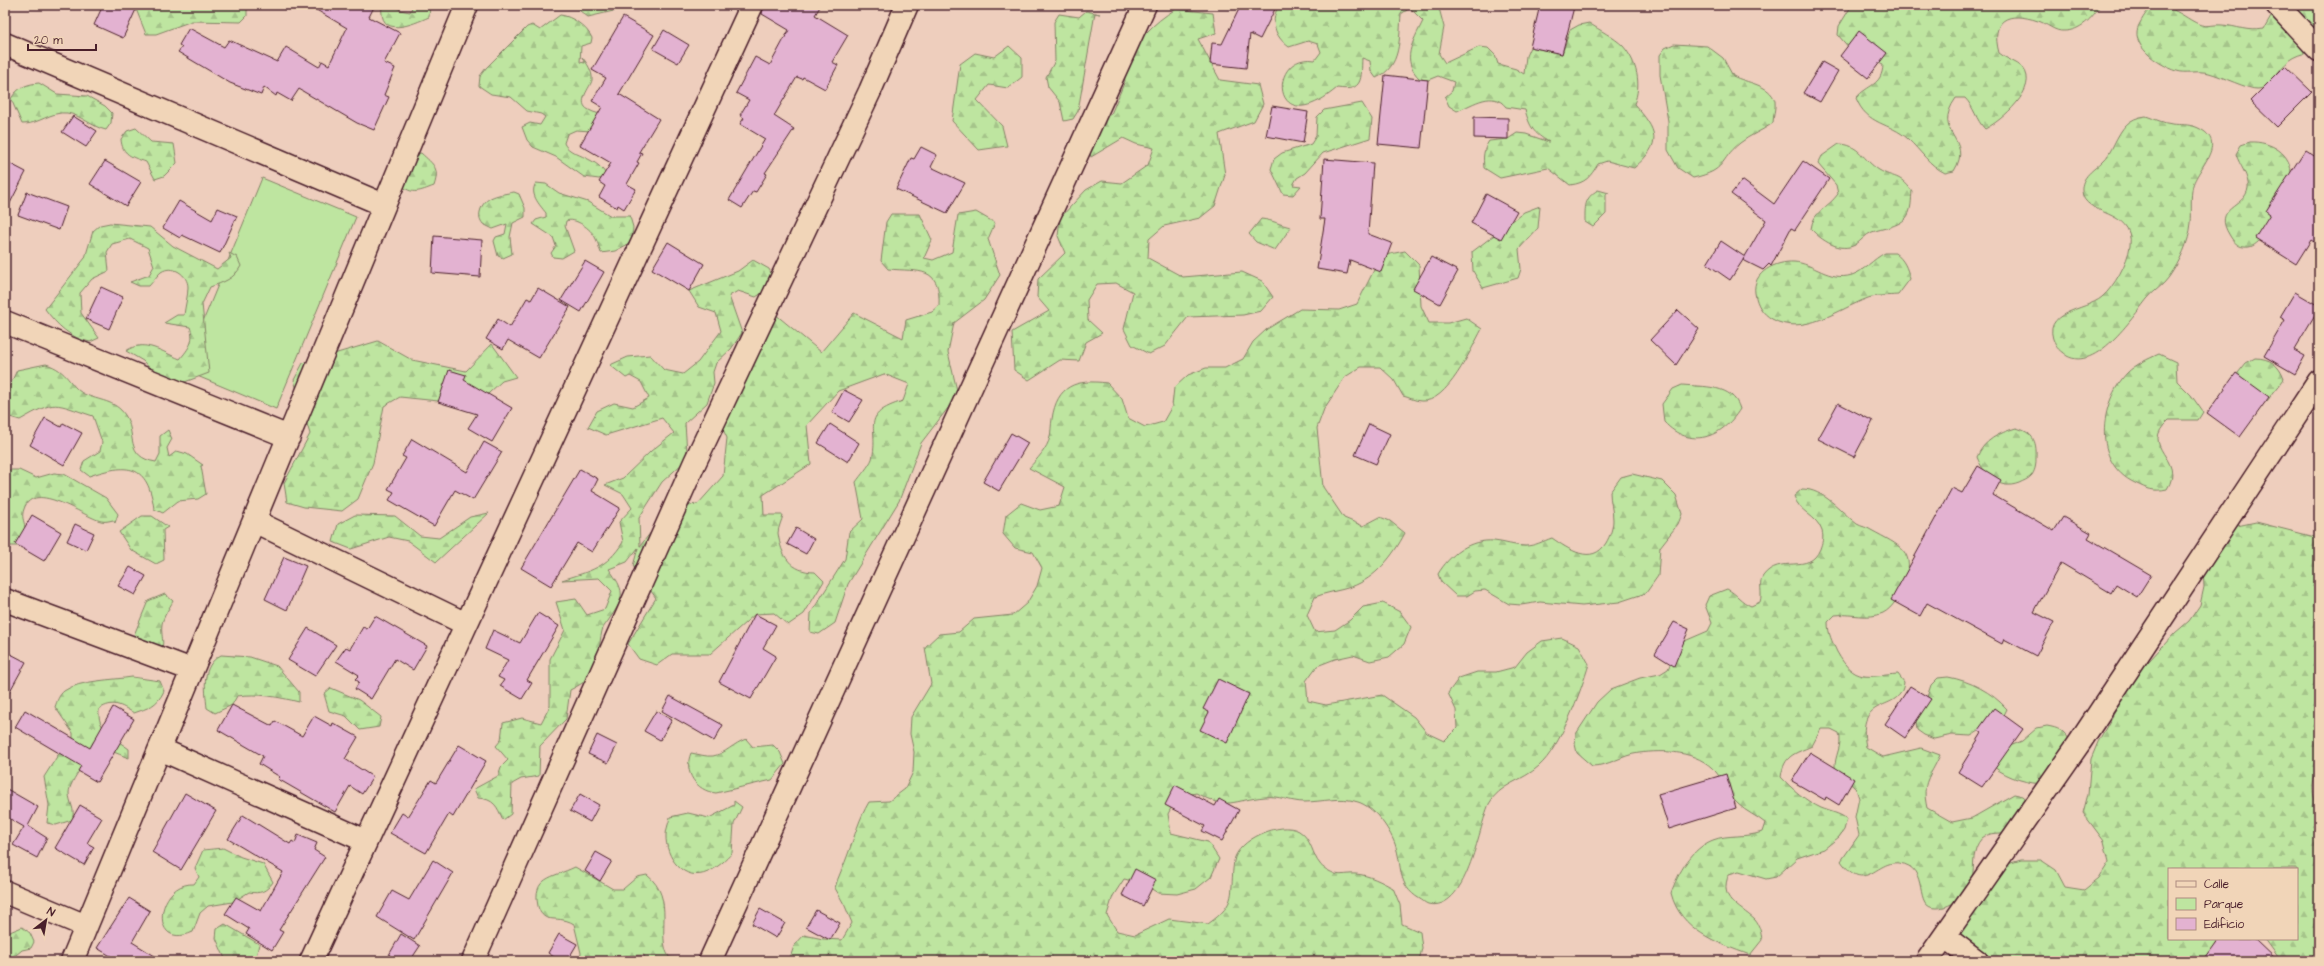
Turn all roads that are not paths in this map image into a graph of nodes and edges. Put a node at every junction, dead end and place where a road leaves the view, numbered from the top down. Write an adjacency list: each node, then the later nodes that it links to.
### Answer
1 (467, 5): 8 (street)
2 (752, 5): 14 (street)
3 (907, 5): 23 (street)
4 (1144, 5): 24 (street)
5 (2277, 5): 7 (street)
6 (5, 44): 8 (street)
7 (2319, 50)
8 (384, 205): 11 (street)
9 (5, 322): 11 (street)
10 (2319, 381): 20 (street)
11 (289, 437): 12 (street)
12 (254, 521): 14 (street); 15 (street)
13 (5, 600): 15 (street)
14 (466, 624): 17 (street)
15 (192, 670): 16 (street)
16 (160, 749): 17 (street); 19 (street)
17 (366, 841): 22 (street)
18 (5, 892): 19 (street)
19 (86, 926): 21 (street)
20 (1945, 937): 25 (street); 26 (street)
21 (72, 961)
22 (310, 961)
23 (473, 961)
24 (710, 961)
25 (1927, 961)
26 (1977, 961)

